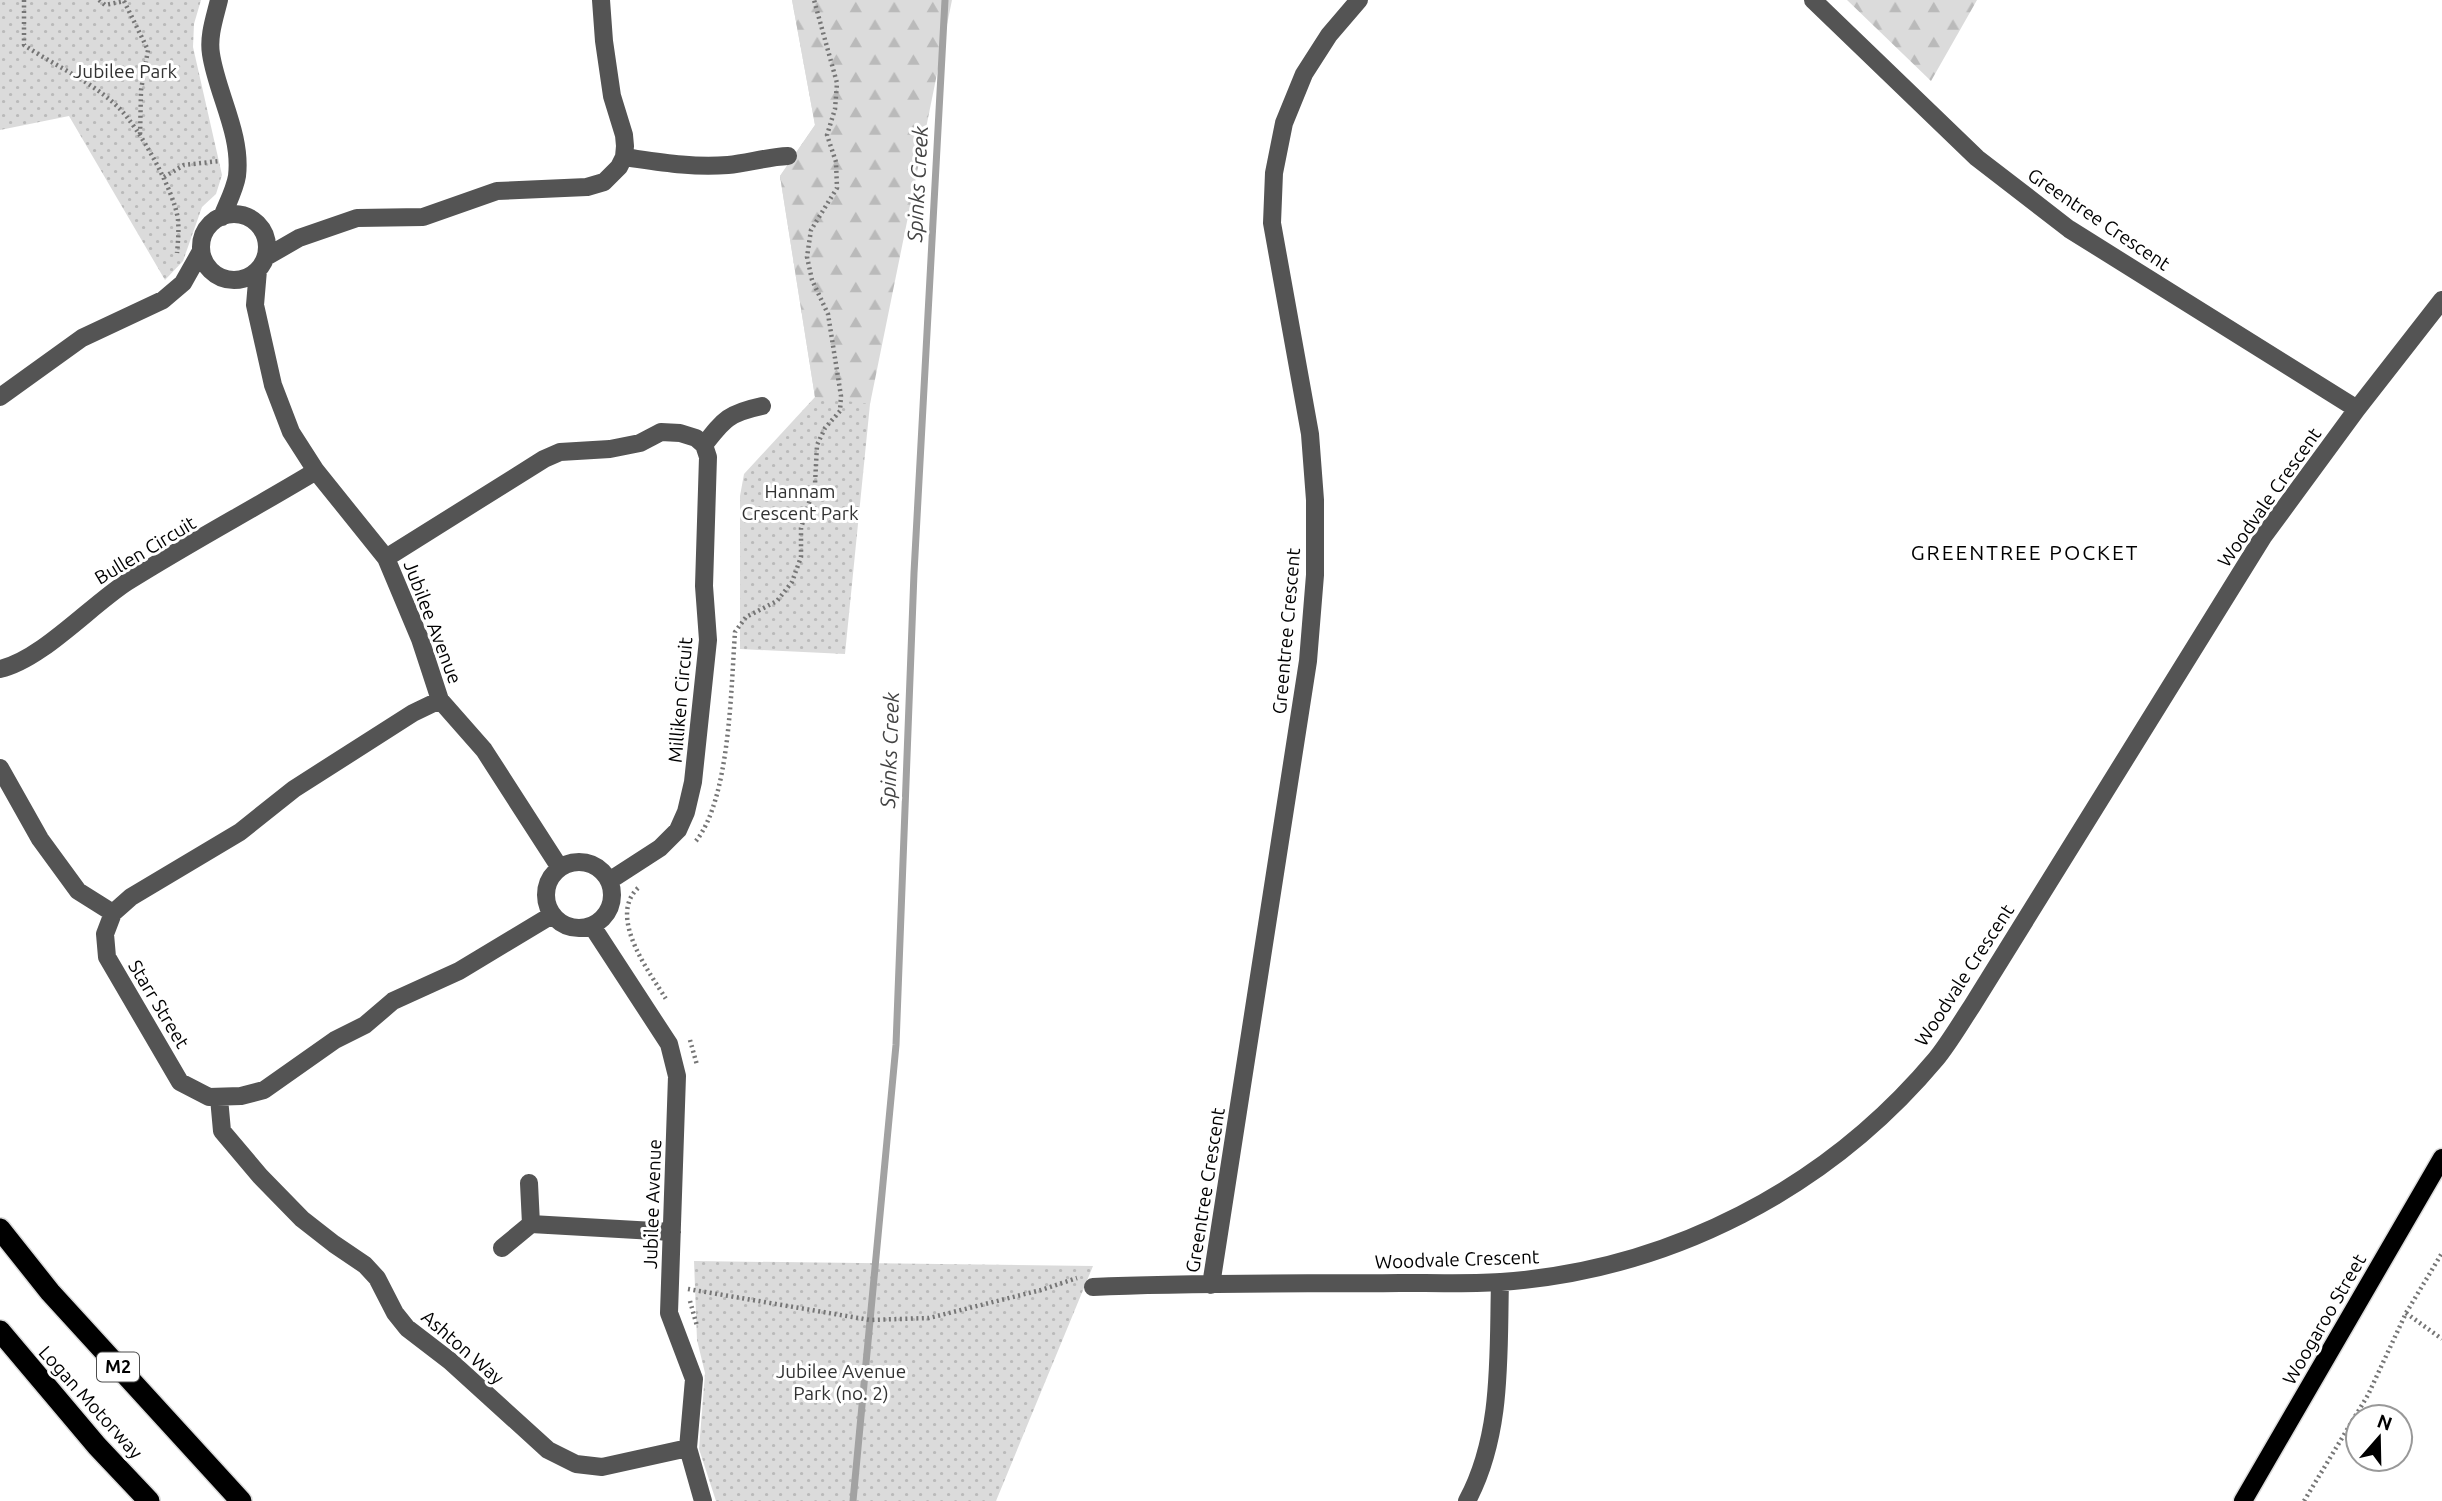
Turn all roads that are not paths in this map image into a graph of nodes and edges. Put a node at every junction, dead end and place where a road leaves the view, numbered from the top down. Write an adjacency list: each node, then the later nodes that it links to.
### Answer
1 (219, 0): 7 (street, Jubilee Avenue)
2 (601, 0): 6 (street)
3 (1359, 0): 39 (street, Greentree Crescent)
4 (1813, 0): 19 (street, Greentree Crescent)
5 (788, 156): 6 (street)
6 (624, 157): 10 (street)
7 (237, 170): 8 (street); 9 (street, Jubilee Avenue)
8 (222, 216): 9 (street); 11 (street)
9 (255, 223): 10 (street); 12 (street, Jubilee Avenue)
10 (299, 238): 12 (street)
11 (201, 251): 13 (street); 14 (street)
12 (262, 264): 13 (street); 16 (street, Jubilee Avenue)
13 (225, 278): 14 (street); 16 (street)
14 (183, 283): 17 (street)
15 (2442, 300): 19 (street, Woodvale Crescent)
16 (256, 305): 21 (street, Jubilee Avenue)
17 (0, 397)
18 (762, 406): 20 (street)
19 (2357, 410): 38 (street, Woodvale Crescent)
20 (704, 445): 22 (street); 27 (street, Milliken Circuit)
21 (316, 471): 22 (street, Jubilee Avenue); 23 (street, Bullen Circuit)
22 (386, 558): 24 (street, Jubilee Avenue)
23 (0, 669)
24 (440, 700): 26 (street, Jubilee Avenue); 28 (street)
25 (0, 768): 28 (street)
26 (560, 868): 27 (street); 29 (street)
27 (609, 881): 30 (street)
28 (113, 913): 31 (street, Starr Street)
29 (552, 915): 30 (street); 31 (street, Starr Street)
30 (592, 926): 36 (street, Jubilee Avenue)
31 (219, 1098): 42 (street, Ashton Way)
32 (2442, 1158): 47 (main road, Woogaroo Street)
33 (529, 1183): 34 (street)
34 (531, 1224): 36 (street); 37 (street)
35 (0, 1229): 44 (highway, M2)
36 (672, 1232): 42 (street, Jubilee Avenue)
37 (502, 1248)
38 (1500, 1282): 39 (street, Woodvale Crescent); 46 (street)
39 (1211, 1285): 40 (street, Woodvale Crescent)
40 (1097, 1287)
41 (0, 1332): 43 (highway, Logan Motorway)
42 (688, 1448): 45 (street, Jubilee Avenue)
43 (149, 1501)
44 (241, 1501)
45 (703, 1501)
46 (1467, 1501)
47 (2243, 1501)

